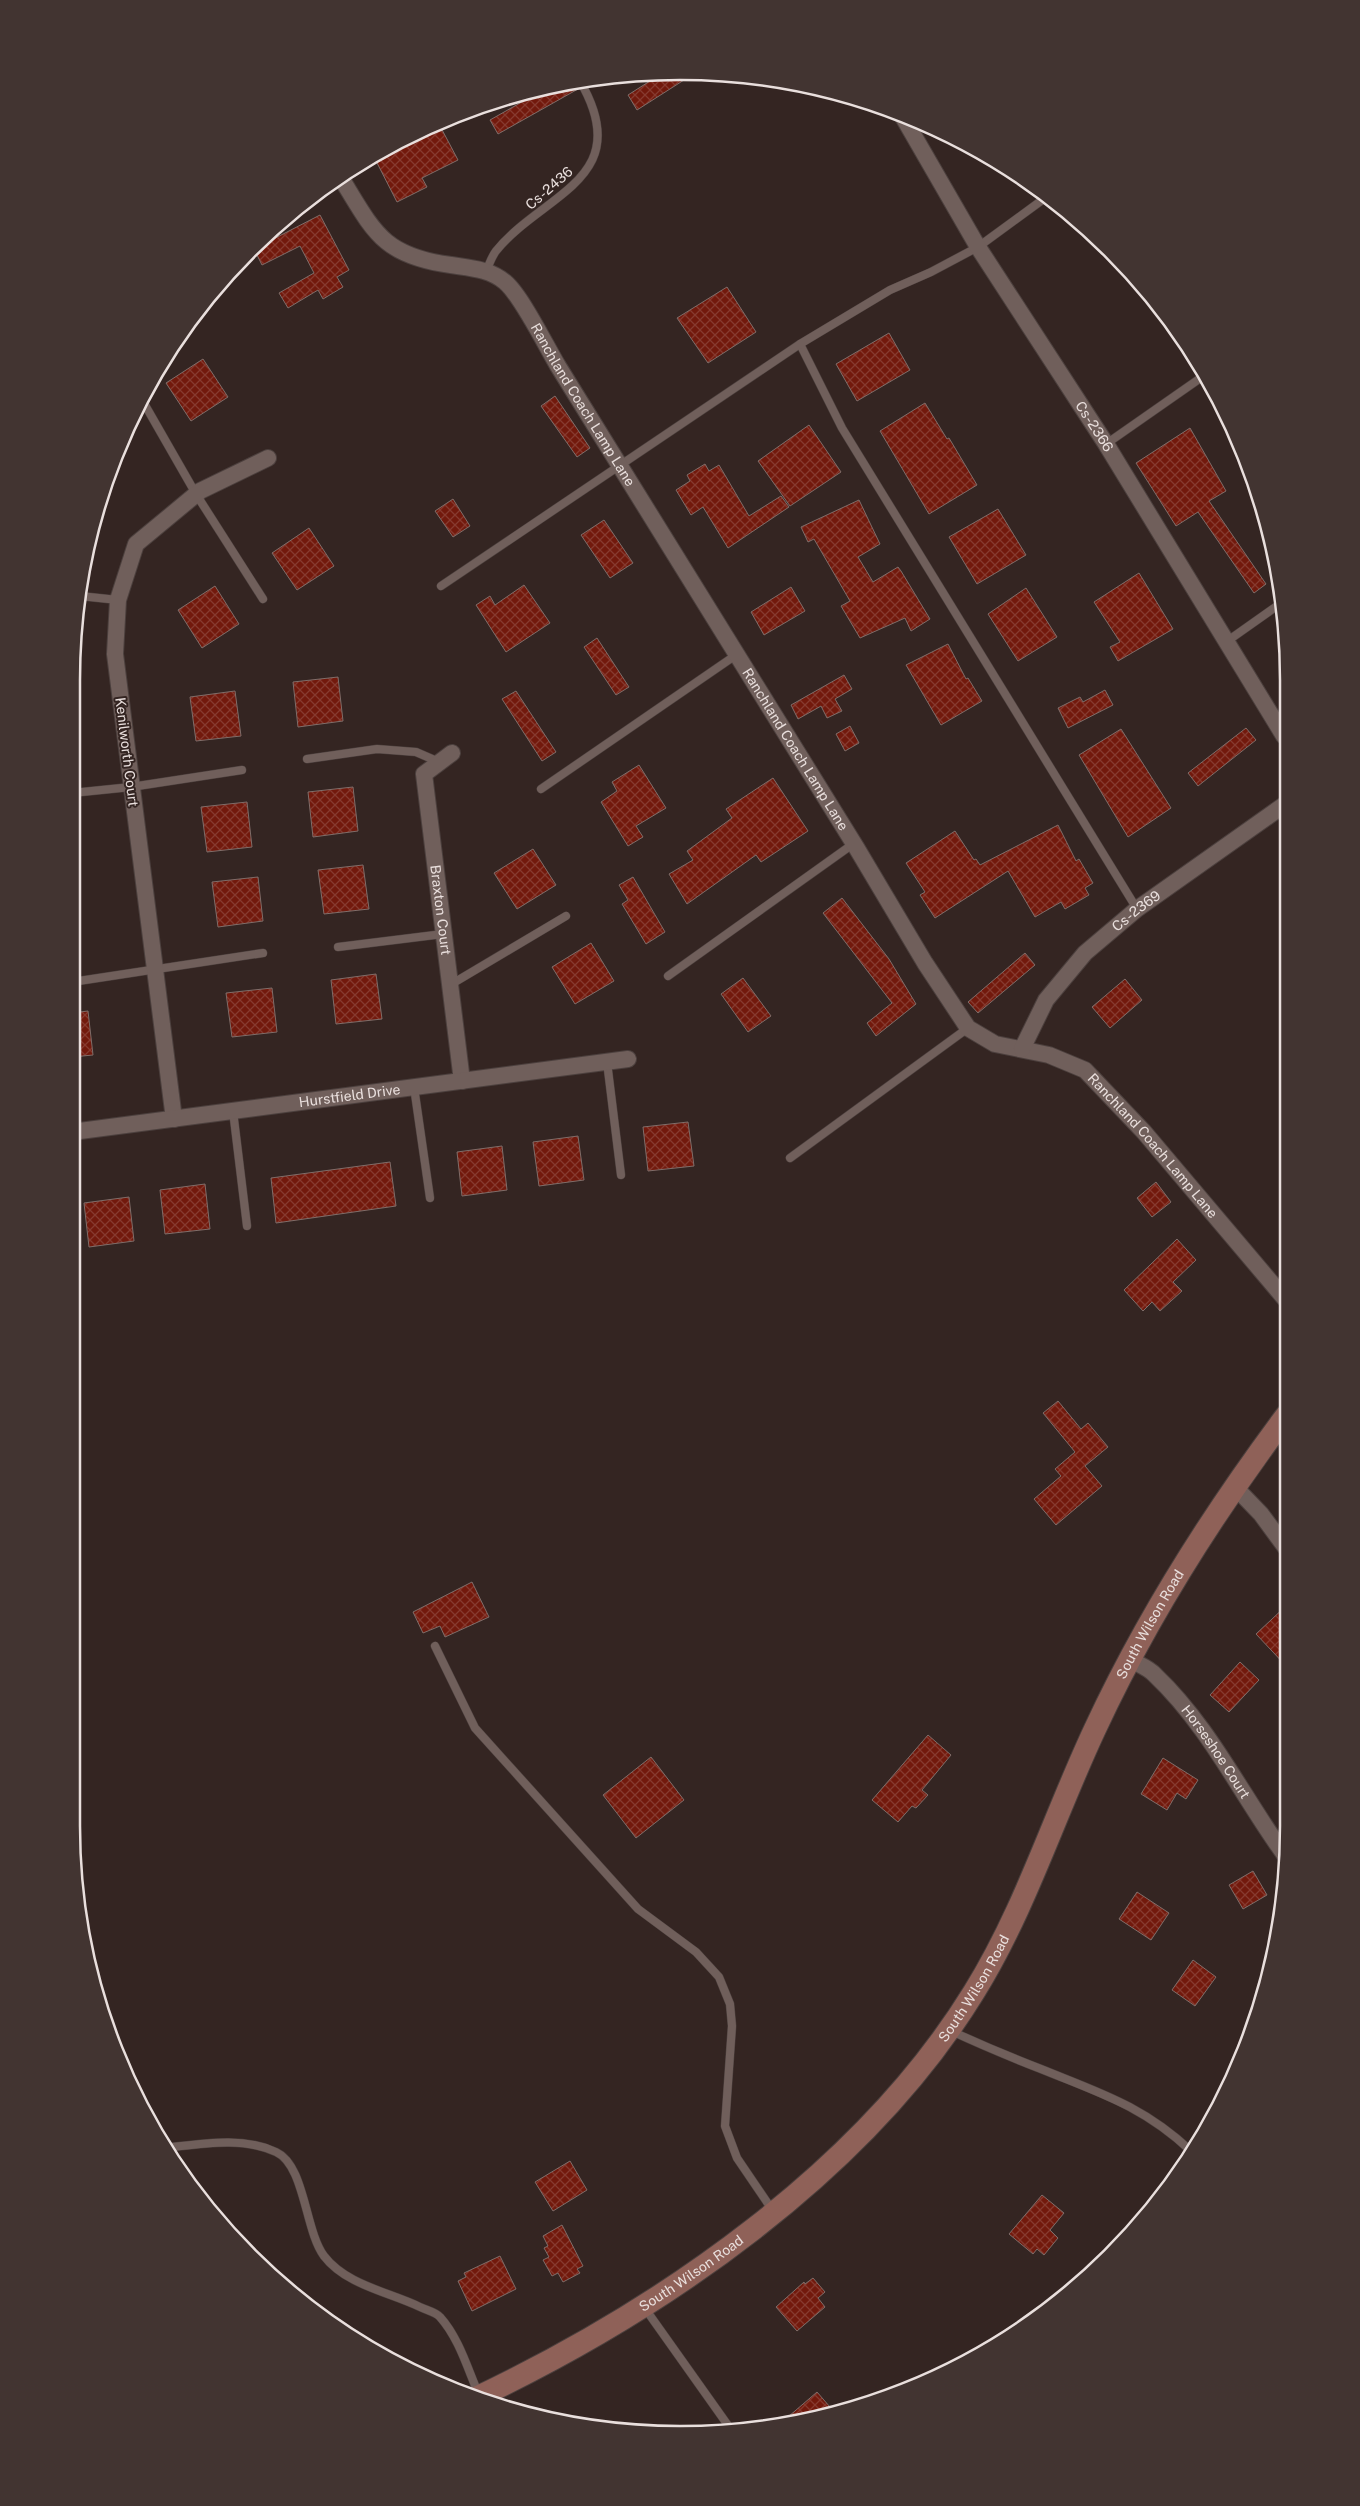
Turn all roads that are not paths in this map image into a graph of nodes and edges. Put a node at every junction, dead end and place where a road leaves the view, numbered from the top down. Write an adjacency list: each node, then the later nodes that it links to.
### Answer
1 (583, 88): 6 (lane, Cs-2436)
2 (908, 125): 5 (street, Cs-2366)
3 (344, 183): 6 (street, Ranchland Coach Lamp Lane)
4 (1041, 201): 5 (lane)
5 (978, 247): 7 (lane); 10 (street, Cs-2366)
6 (486, 271): 12 (street, Ranchland Coach Lamp Lane)
7 (800, 344): 12 (lane); 30 (lane)
8 (1199, 379): 10 (lane)
9 (146, 407): 13 (lane)
10 (1106, 444): 19 (street, Cs-2366)
11 (268, 458): 13 (street, Kenilworth Court)
12 (620, 465): 14 (lane); 20 (street, Ranchland Coach Lamp Lane)
13 (196, 494): 16 (lane); 17 (street, Kenilworth Court)
14 (441, 586)
15 (86, 597): 17 (lane)
16 (263, 599)
17 (118, 600): 25 (street, Kenilworth Court)
18 (1276, 607): 19 (lane)
19 (1226, 642): 21 (street, Cs-2366)
20 (736, 655): 26 (lane); 29 (street, Ranchland Coach Lamp Lane)
21 (1280, 730)
22 (445, 757): 23 (lane); 32 (street, Braxton Court)
23 (308, 759)
24 (242, 770): 25 (lane)
25 (131, 787): 27 (lane); 35 (street, Kenilworth Court)
26 (542, 788)
27 (80, 792)
28 (1280, 808): 30 (street, Cs-2369)
29 (854, 844): 36 (lane); 39 (street, Ranchland Coach Lamp Lane)
30 (1137, 909): 40 (street, Cs-2369)
31 (566, 916): 38 (lane)
32 (443, 934): 33 (lane); 38 (street, Braxton Court)
33 (338, 947)
34 (263, 952): 35 (lane)
35 (154, 968): 37 (lane); 46 (street, Kenilworth Court)
36 (668, 976)
37 (80, 981)
38 (450, 985): 43 (street, Braxton Court)
39 (968, 1028): 40 (street, Ranchland Coach Lamp Lane); 48 (lane)
40 (1022, 1049): 52 (street, Ranchland Coach Lamp Lane)
41 (628, 1059): 42 (street, Hurstfield Drive)
42 (607, 1062): 43 (street, Hurstfield Drive); 49 (lane)
43 (462, 1081): 44 (street, Hurstfield Drive)
44 (414, 1087): 45 (street, Hurstfield Drive); 50 (lane)
45 (233, 1111): 46 (street, Hurstfield Drive); 51 (lane)
46 (174, 1119): 47 (street, Hurstfield Drive)
47 (80, 1131)
48 (790, 1158)
49 (621, 1176)
50 (430, 1198)
51 (247, 1226)
52 (1280, 1293)
53 (1280, 1424): 54 (main road, South Wilson Road)
54 (1234, 1486): 55 (street); 57 (main road, South Wilson Road)
55 (1280, 1540)
56 (435, 1646): 62 (lane)
57 (1129, 1659): 58 (street, Horseshoe Court); 59 (main road, South Wilson Road)
58 (1279, 1846)
59 (948, 2030): 61 (lane); 62 (main road, South Wilson Road)
60 (174, 2147): 64 (lane)
61 (1186, 2147)
62 (774, 2213): 63 (main road, South Wilson Road)
63 (643, 2306): 65 (main road, South Wilson Road); 66 (lane)
64 (475, 2389)
65 (485, 2393)
66 (727, 2424)

